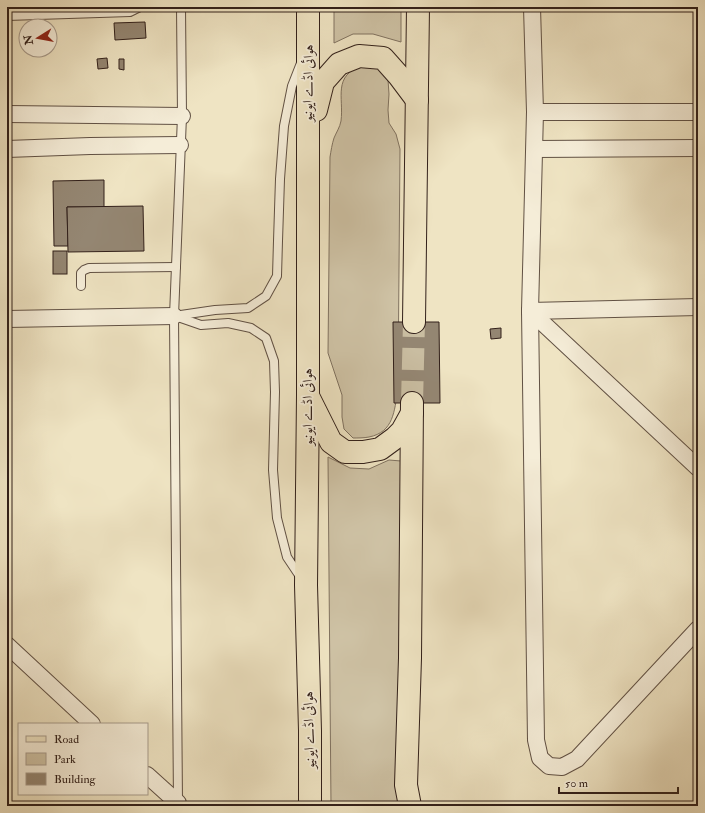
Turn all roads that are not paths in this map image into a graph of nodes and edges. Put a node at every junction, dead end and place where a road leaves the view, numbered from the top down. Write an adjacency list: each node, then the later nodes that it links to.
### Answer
1 (140, 7): 6 (lane)
2 (181, 7): 12 (lane)
3 (308, 7): 7 (main road, ہوائی اڈے ایونیو)
4 (418, 7): 8 (main road)
5 (532, 7): 9 (street)
6 (7, 16)
7 (309, 45): 13 (main road, ہوائی اڈے ایونیو); 22 (lane)
8 (417, 100): 13 (main road); 24 (main road)
9 (535, 112): 10 (street); 17 (street)
10 (698, 112)
11 (7, 114): 12 (street)
12 (182, 116): 14 (lane)
13 (308, 144): 25 (main road, ہوائی اڈے ایونیو)
14 (180, 145): 16 (street); 18 (lane)
15 (698, 148): 17 (street)
16 (7, 149)
17 (535, 149): 21 (street)
18 (176, 267): 19 (lane); 22 (lane)
19 (81, 286)
20 (698, 307): 21 (street)
21 (530, 311): 26 (street); 28 (street)
22 (174, 316): 23 (street); 27 (lane); 32 (lane)
23 (7, 319)
24 (414, 322)
25 (308, 394): 27 (main road, ہوائی اڈے ایونیو); 34 (main road)
26 (698, 468)
27 (306, 585): 33 (main road, ہوائی اڈے ایونیو)
28 (698, 630)
29 (7, 645): 30 (street)
30 (91, 723)
31 (148, 776): 32 (street)
32 (178, 805)
33 (310, 806)
34 (410, 806)

